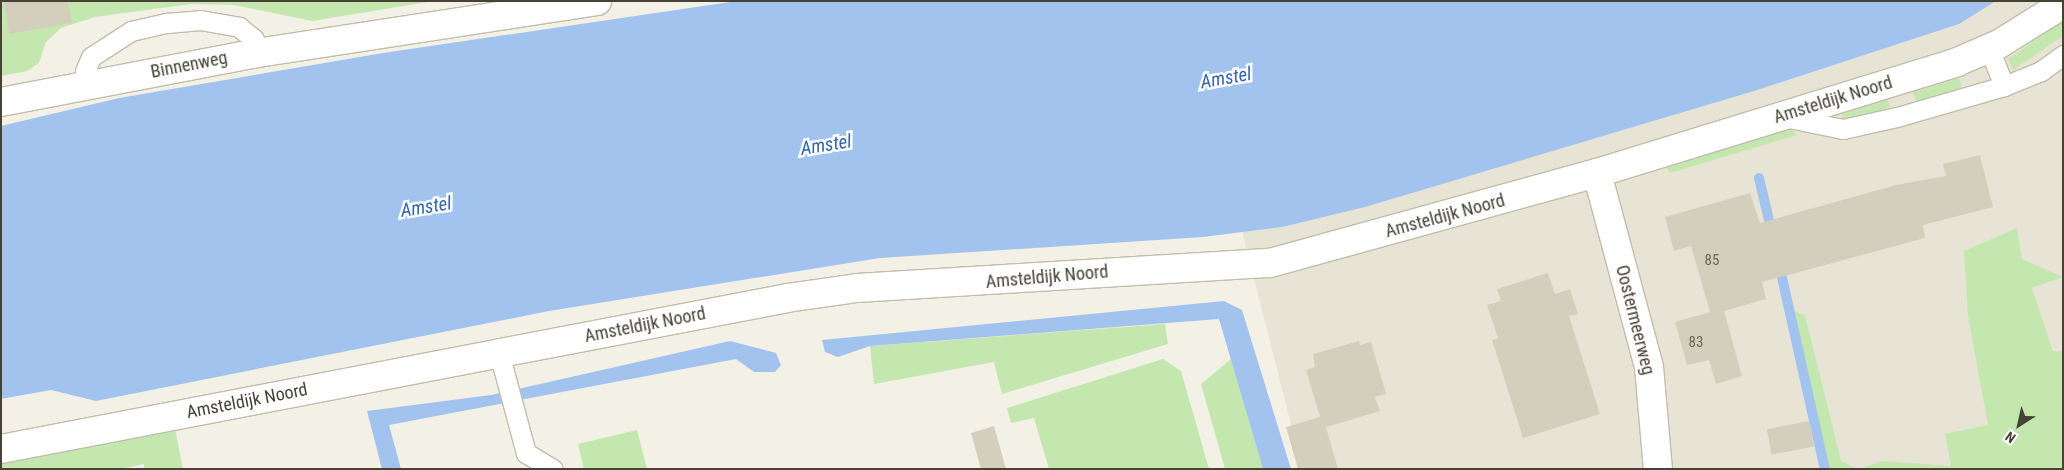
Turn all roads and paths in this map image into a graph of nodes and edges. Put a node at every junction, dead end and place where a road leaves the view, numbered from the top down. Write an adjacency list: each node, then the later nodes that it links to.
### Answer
1 (597, 1): 4 (street, Binnenweg)
2 (2063, 4): 3 (street, Amsteldijk Noord)
3 (1988, 48): 7 (lane); 9 (street, Amsteldijk Noord)
4 (257, 52): 6 (street, Binnenweg); 6 (lane)
5 (2063, 55): 7 (lane)
6 (87, 84): 8 (street, Binnenweg)
7 (2004, 86): 9 (lane)
8 (1, 102)
9 (1780, 117): 10 (street, Amsteldijk Noord)
10 (1596, 173): 11 (street, Amsteldijk Noord); 14 (street, Oostermeerweg)
11 (498, 353): 12 (street, Amsteldijk Noord); 13 (lane)
12 (1, 448)
13 (553, 469)
14 (1658, 469)

